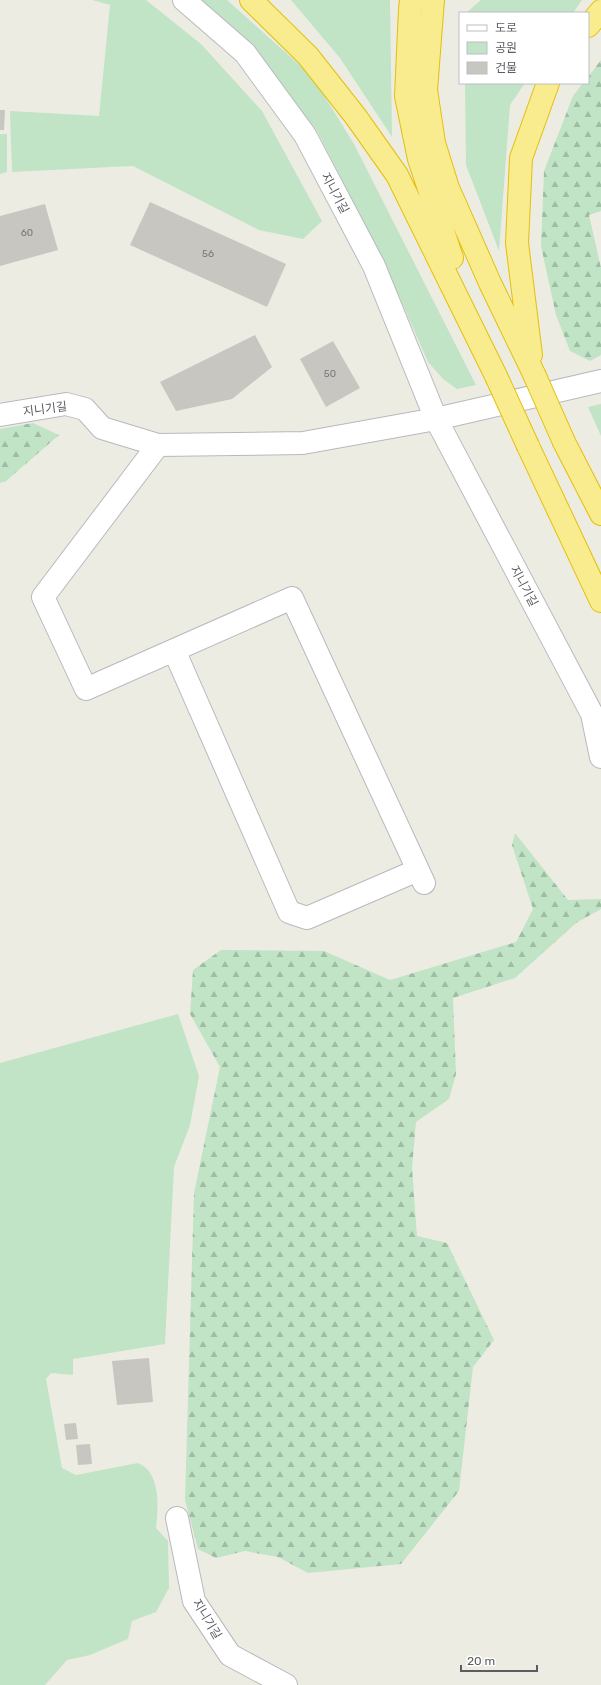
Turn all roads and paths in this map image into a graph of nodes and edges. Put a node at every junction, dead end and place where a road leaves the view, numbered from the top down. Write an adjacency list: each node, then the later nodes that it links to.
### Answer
1 (184, 0): 12 (street, 지니기길)
2 (251, 0): 9 (highway)
3 (412, 0): 9 (highway)
4 (432, 0): 8 (highway)
5 (601, 11): 6 (highway)
6 (589, 25)
7 (548, 84): 8 (highway)
8 (534, 374): 14 (highway, bridge)
9 (496, 376): 15 (highway, bridge)
10 (601, 381): 12 (street, 지니기길)
11 (0, 415): 13 (street, 지니기길)
12 (436, 419): 13 (street, 지니기길); 17 (street, 지니기길)
13 (158, 445): 16 (street)
14 (601, 514)
15 (601, 601)
16 (174, 650): 16 (street)
17 (601, 757)
18 (177, 1518): 19 (street, 지니기길)
19 (286, 1685)

